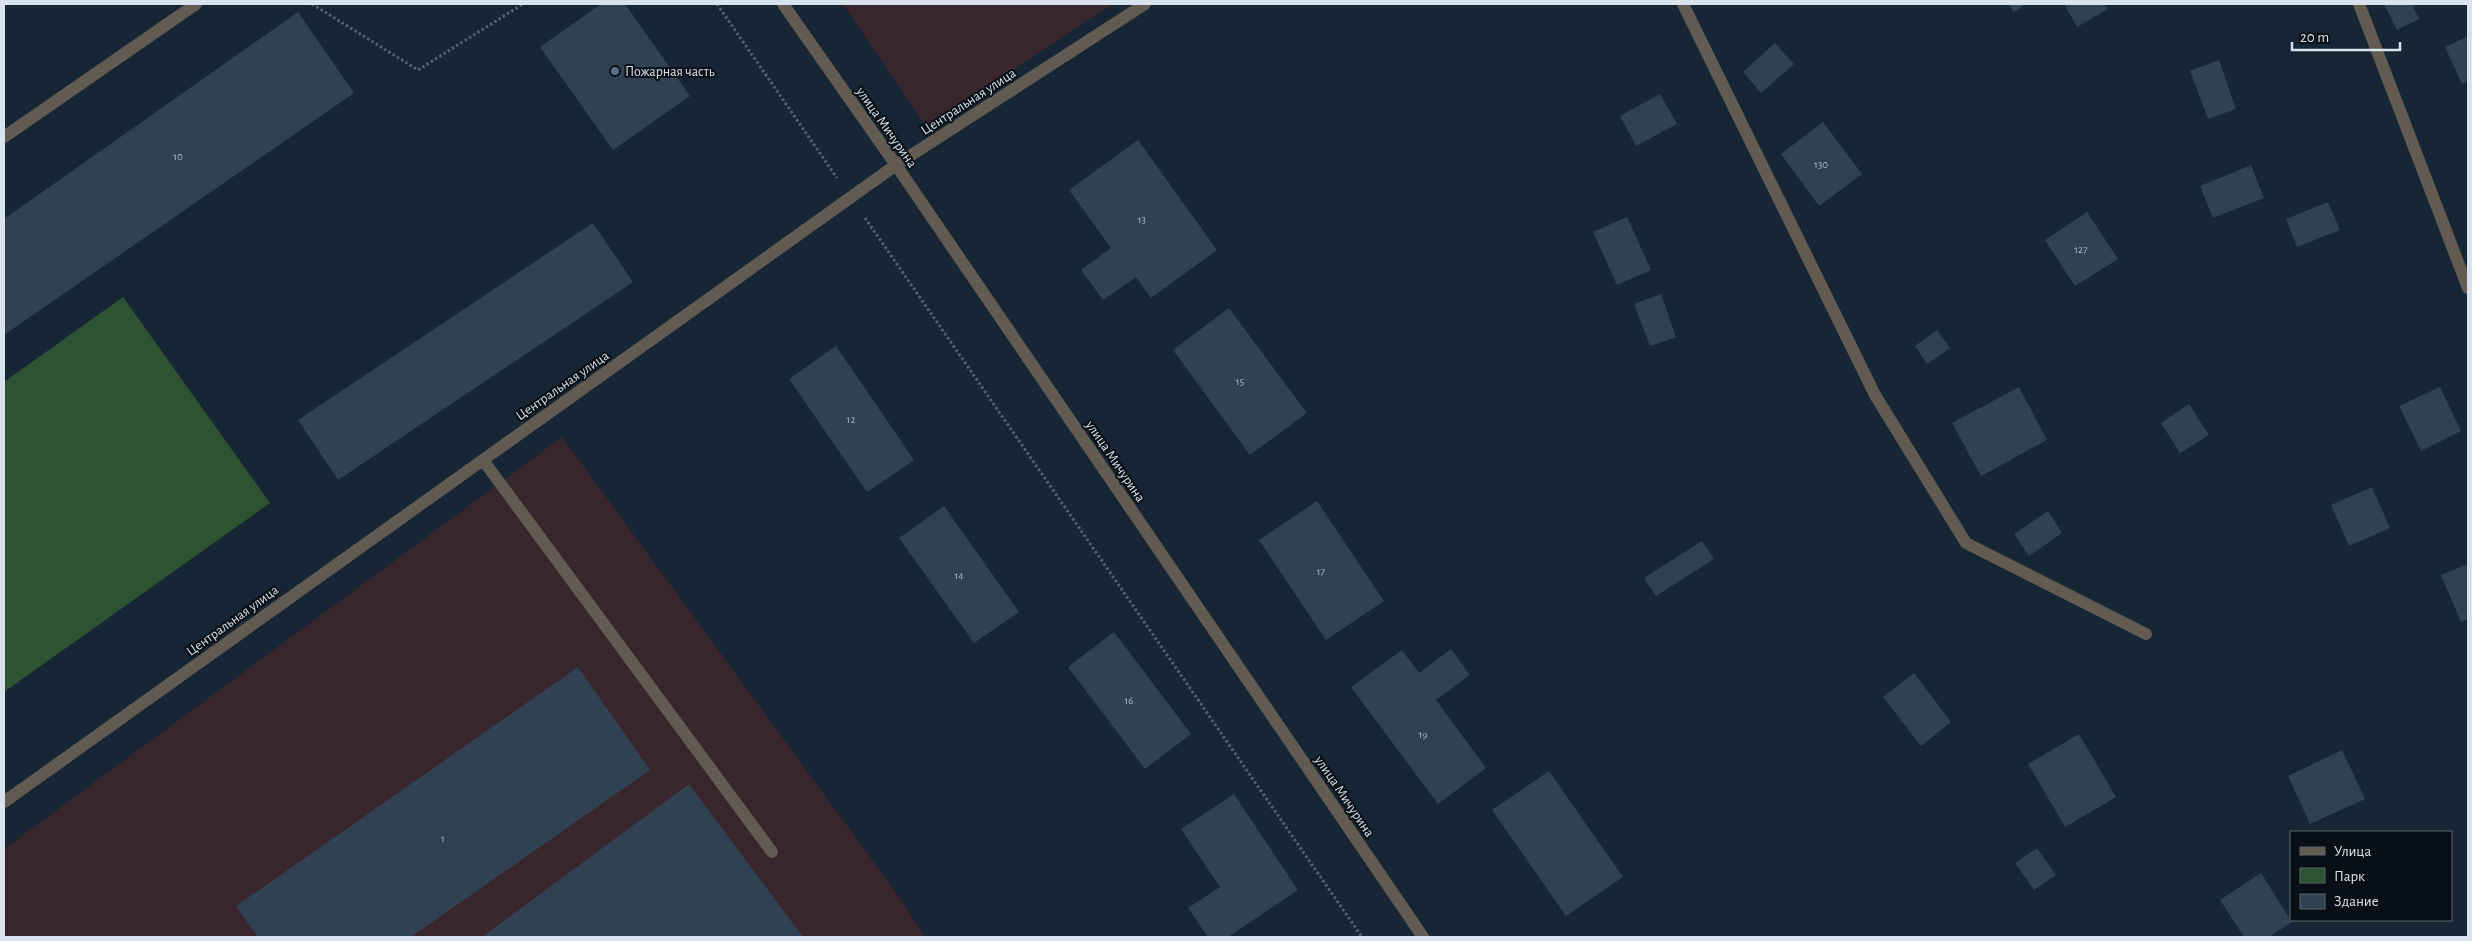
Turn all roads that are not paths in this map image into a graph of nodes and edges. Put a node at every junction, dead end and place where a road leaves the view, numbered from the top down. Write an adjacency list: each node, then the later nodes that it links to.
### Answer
1 (196, 4): 6 (street)
2 (782, 4): 7 (street, улица Мичурина)
3 (1145, 4): 7 (street, Центральная улица)
4 (1683, 4): 10 (street)
5 (2359, 4): 8 (street)
6 (4, 138)
7 (896, 165): 9 (street, Центральная улица); 13 (street, улица Мичурина)
8 (2468, 288)
9 (483, 460): 11 (street, Центральная улица); 12 (street)
10 (2146, 634)
11 (4, 802)
12 (772, 852)
13 (1423, 937)

